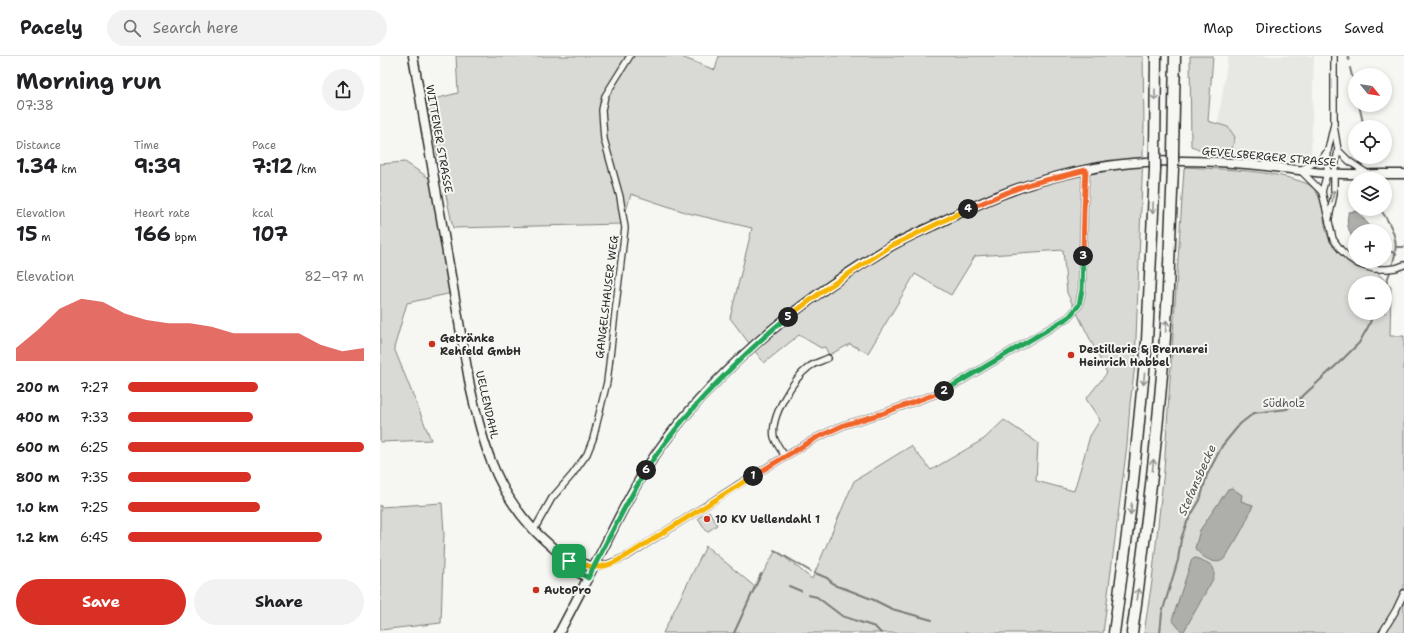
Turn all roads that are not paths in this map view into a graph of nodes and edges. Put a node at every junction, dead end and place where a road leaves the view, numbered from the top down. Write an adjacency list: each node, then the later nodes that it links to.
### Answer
1 (413, 56): 18 (main road, WITTENER STRASSE)
2 (630, 56): 22 (street, GANGELSHAUSER WEG)
3 (1156, 56): 28 (highway, one-way to 28, bridge)
4 (1174, 56): 29 (highway, one-way to 4, bridge)
5 (1334, 56): 6 (street)
6 (1334, 124): 7 (street); 8 (street)
7 (1328, 150): 10 (street); 12 (street)
8 (1338, 150): 11 (street); 12 (street)
9 (1086, 170): 10 (main road, GEVELSBERGER STRASSE); 21 (street); 24 (main road, GEVELSBERGER STRASSE)
10 (1300, 170): 12 (main road, GEVELSBERGER STRASSE); 16 (street)
11 (1365, 172)
12 (1330, 173): 13 (main road, GEVELSBERGER STRASSE); 16 (street); 17 (street, one-way to 12)
13 (1348, 173)
14 (1392, 174): 15 (main road, GEVELSBERGER STRASSE)
15 (1404, 174)
16 (1322, 192): 17 (street)
17 (1329, 219): 19 (street)
18 (443, 227): 22 (main road, UELLENDAHL)
19 (1404, 265)
20 (828, 358): 21 (street)
21 (785, 456): 24 (street)
22 (534, 530): 23 (main road, UELLENDAHL)
23 (569, 561): 24 (main road, UELLENDAHL); 25 (main road, UELLENDAHL)
24 (593, 567): 25 (main road, GEVELSBERGER STRASSE)
25 (588, 578): 27 (main road, GEVELSBERGER STRASSE)
26 (1404, 593): 30 (street)
27 (559, 633)
28 (1114, 633)
29 (1132, 633)
30 (1382, 633)

